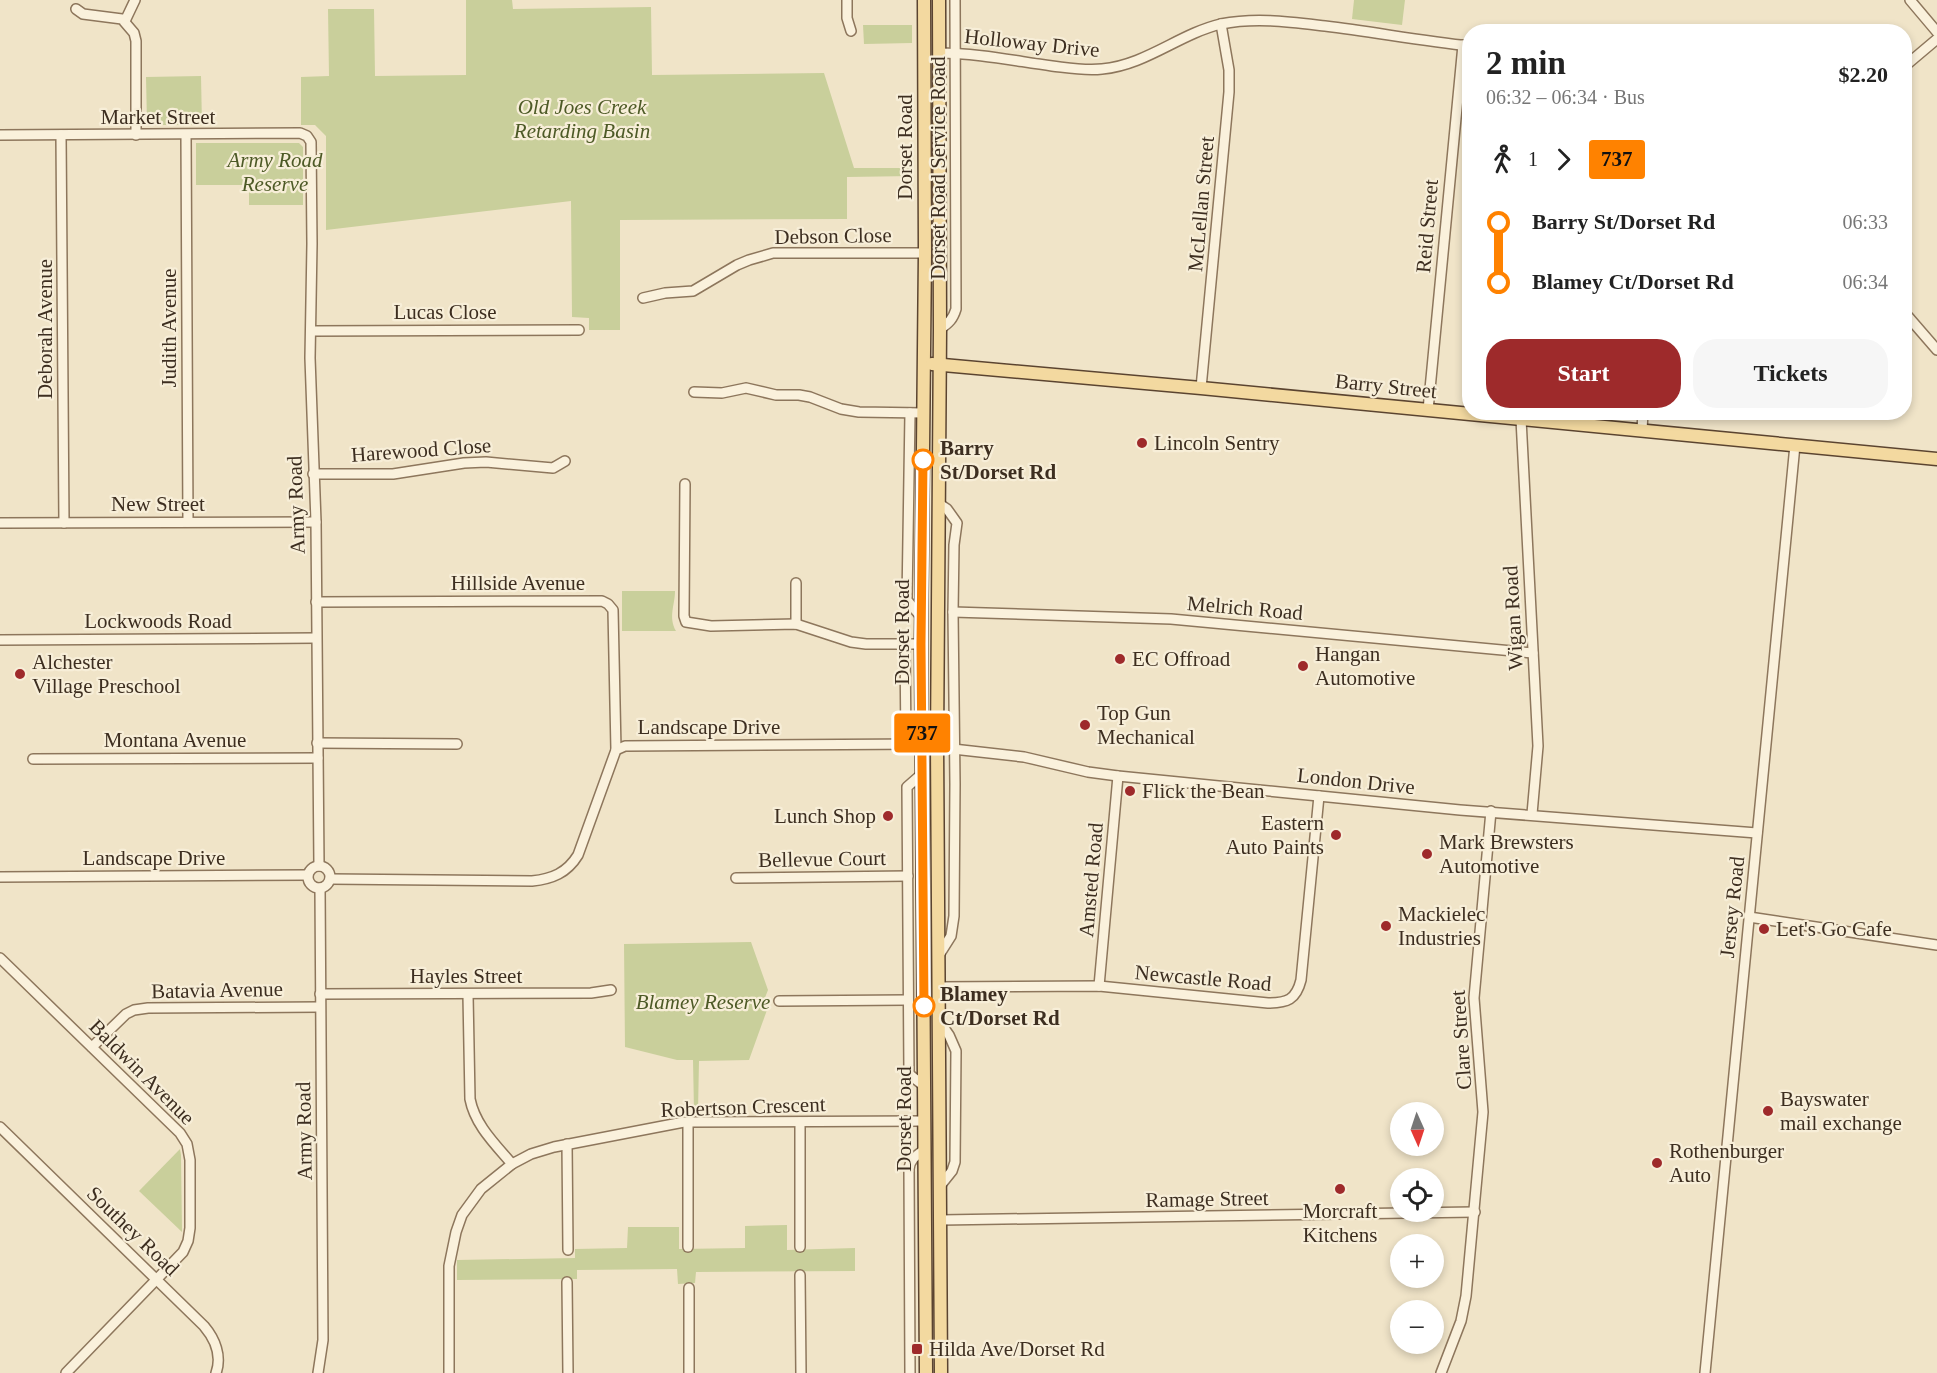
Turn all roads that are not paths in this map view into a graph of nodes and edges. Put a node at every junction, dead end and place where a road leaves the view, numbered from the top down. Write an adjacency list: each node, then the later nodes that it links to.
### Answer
1 (135, 0): 8 (street)
2 (847, 0): 10 (street)
3 (924, 0): 23 (main road, Dorset Road)
4 (939, 0): 14 (main road, Dorset Road)
5 (955, 0): 15 (street, Dorset Road Service Road)
6 (1910, 0): 11 (street)
7 (76, 9): 8 (street)
8 (125, 21): 20 (street)
9 (1221, 24): 13 (street, Holloway Drive); 15 (street, Holloway Drive); 32 (street, McLellan Street)
10 (851, 31)
11 (1937, 32)
12 (1937, 39): 16 (street)
13 (1462, 45)
14 (939, 52): 15 (street, Holloway Drive); 26 (main road, Dorset Road)
15 (956, 53): 26 (street, Dorset Road Service Road)
16 (1912, 60)
17 (1462, 84): 34 (street, Reid Street)
18 (0, 135): 19 (street, Market Street)
19 (61, 135): 20 (street, Market Street); 52 (street, Deborah Avenue)
20 (136, 135): 21 (street, Market Street)
21 (186, 135): 22 (street, Market Street); 49 (street, Judith Avenue)
22 (311, 142): 28 (street, Army Road)
23 (925, 253): 24 (street, Debson Close); 30 (main road, Dorset Road)
24 (643, 298)
25 (1912, 321): 29 (street)
26 (939, 329): 31 (main road, Dorset Road)
27 (579, 330): 28 (street, Lucas Close)
28 (312, 331): 45 (street, Army Road)
29 (1937, 350)
30 (924, 363): 31 (main road, Barry Street); 36 (main road, Dorset Road)
31 (939, 364): 32 (main road, Barry Street); 47 (main road, Dorset Road)
32 (1201, 388): 34 (main road, Barry Street)
33 (694, 392): 35 (street)
34 (1428, 410): 37 (main road, Barry Street)
35 (910, 413): 36 (street); 56 (street)
36 (923, 413): 48 (main road, Dorset Road)
37 (1462, 413)
38 (1521, 420): 62 (street, Wigan Road)
39 (1532, 420): 41 (main road, Barry Street)
40 (1643, 420): 41 (street)
41 (1642, 430): 42 (main road, Barry Street)
42 (1795, 445): 43 (main road, Barry Street); 77 (street, Jersey Road)
43 (1937, 459)
44 (565, 461): 45 (street, Harewood Close)
45 (313, 474): 50 (street, Army Road)
46 (685, 484): 57 (street)
47 (938, 503): 48 (main road); 55 (street); 66 (main road, Dorset Road)
48 (922, 510): 56 (main road, Dorset Road)
49 (188, 522): 50 (street, New Street); 52 (street, New Street)
50 (316, 522): 54 (street, Army Road)
51 (0, 523): 52 (street, New Street)
52 (64, 523)
53 (796, 583): 57 (street)
54 (316, 602): 58 (street, Army Road); 69 (street, Hillside Avenue)
55 (953, 612): 62 (street, Melrich Road); 68 (street)
56 (921, 617): 61 (main road, Dorset Road)
57 (796, 624): 60 (street)
58 (316, 638): 59 (street, Lockwoods Road); 63 (street, Army Road)
59 (0, 640)
60 (905, 644): 61 (street); 67 (street)
61 (921, 644): 65 (main road, Dorset Road)
62 (1533, 653): 76 (street, Wigan Road)
63 (317, 743): 64 (street); 70 (street, Army Road)
64 (457, 744)
65 (922, 744): 66 (main road); 67 (street, Landscape Drive); 72 (main road, Dorset Road)
66 (937, 744): 89 (main road, Dorset Road)
67 (906, 745): 69 (street, Landscape Drive)
68 (953, 748): 73 (street, London Drive); 89 (street)
69 (616, 750): 83 (street, Landscape Drive)
70 (318, 758): 71 (street, Montana Avenue); 78 (street, Army Road)
71 (33, 759)
72 (922, 773): 80 (street); 87 (main road, Dorset Road)
73 (1118, 776): 74 (street, London Drive); 91 (street, Amsted Road)
74 (1319, 796): 75 (street, London Drive); 91 (street, Newcastle Road)
75 (1491, 812): 76 (street, London Drive); 111 (street, Clare Street)
76 (1532, 814): 77 (street, London Drive)
77 (1757, 833): 86 (street, Jersey Road)
78 (318, 866): 79 (street); 83 (street)
79 (308, 875): 81 (street, Landscape Drive); 84 (street)
80 (908, 876): 82 (street, Bellevue Court); 85 (street)
81 (0, 878)
82 (736, 878)
83 (330, 879): 84 (street)
84 (320, 888): 94 (street, Army Road)
85 (908, 897): 87 (street); 96 (street)
86 (1749, 917): 88 (street); 134 (street, Jersey Road)
87 (923, 925): 101 (main road, Dorset Road)
88 (1937, 945)
89 (939, 955): 92 (main road, Dorset Road)
90 (0, 958): 100 (street, Baldwin Avenue)
91 (1099, 986): 92 (street, Newcastle Road)
92 (939, 987): 99 (main road, Dorset Road)
93 (611, 990): 95 (street, Hayles Street)
94 (320, 994): 95 (street, Hayles Street); 98 (street, Army Road)
95 (468, 995): 109 (street)
96 (908, 1000): 97 (street); 101 (street)
97 (779, 1001)
98 (320, 1007): 100 (street, Batavia Avenue); 125 (street, Army Road)
99 (939, 1021): 103 (main road, Dorset Road); 110 (street)
100 (92, 1047): 118 (street, Baldwin Avenue)
101 (924, 1086): 102 (main road, Dorset Road)
102 (924, 1121): 103 (main road); 105 (street, Robertson Crescent); 108 (main road, Dorset Road)
103 (940, 1121): 110 (main road, Dorset Road)
104 (688, 1122): 105 (street, Robertson Crescent); 107 (street, Robertson Crescent); 114 (street)
105 (800, 1122): 115 (street)
106 (0, 1126): 118 (street, Southey Road)
107 (567, 1144): 109 (street, Robertson Crescent); 116 (street)
108 (924, 1150): 112 (main road, Dorset Road); 130 (street)
109 (512, 1164): 126 (street, Robertson Crescent)
110 (940, 1186): 113 (main road, Dorset Road)
111 (1475, 1212): 113 (street, Ramage Street); 133 (street, Clare Street)
112 (924, 1220): 113 (main road); 122 (main road, Dorset Road)
113 (941, 1220): 121 (main road, Dorset Road)
114 (688, 1247)
115 (800, 1247)
116 (568, 1250)
117 (800, 1275): 129 (street)
118 (156, 1280): 123 (street, Baldwin Avenue); 124 (street, Southey Road)
119 (567, 1282): 127 (street)
120 (689, 1288): 128 (street)
121 (941, 1332): 122 (main road); 132 (main road, Dorset Road)
122 (926, 1343): 131 (main road, Dorset Road)
123 (66, 1373)
124 (216, 1373)
125 (318, 1373)
126 (449, 1373)
127 (568, 1373)
128 (690, 1373)
129 (801, 1373)
130 (910, 1373)
131 (926, 1373)
132 (941, 1373)
133 (1441, 1373)
134 (1706, 1373)

